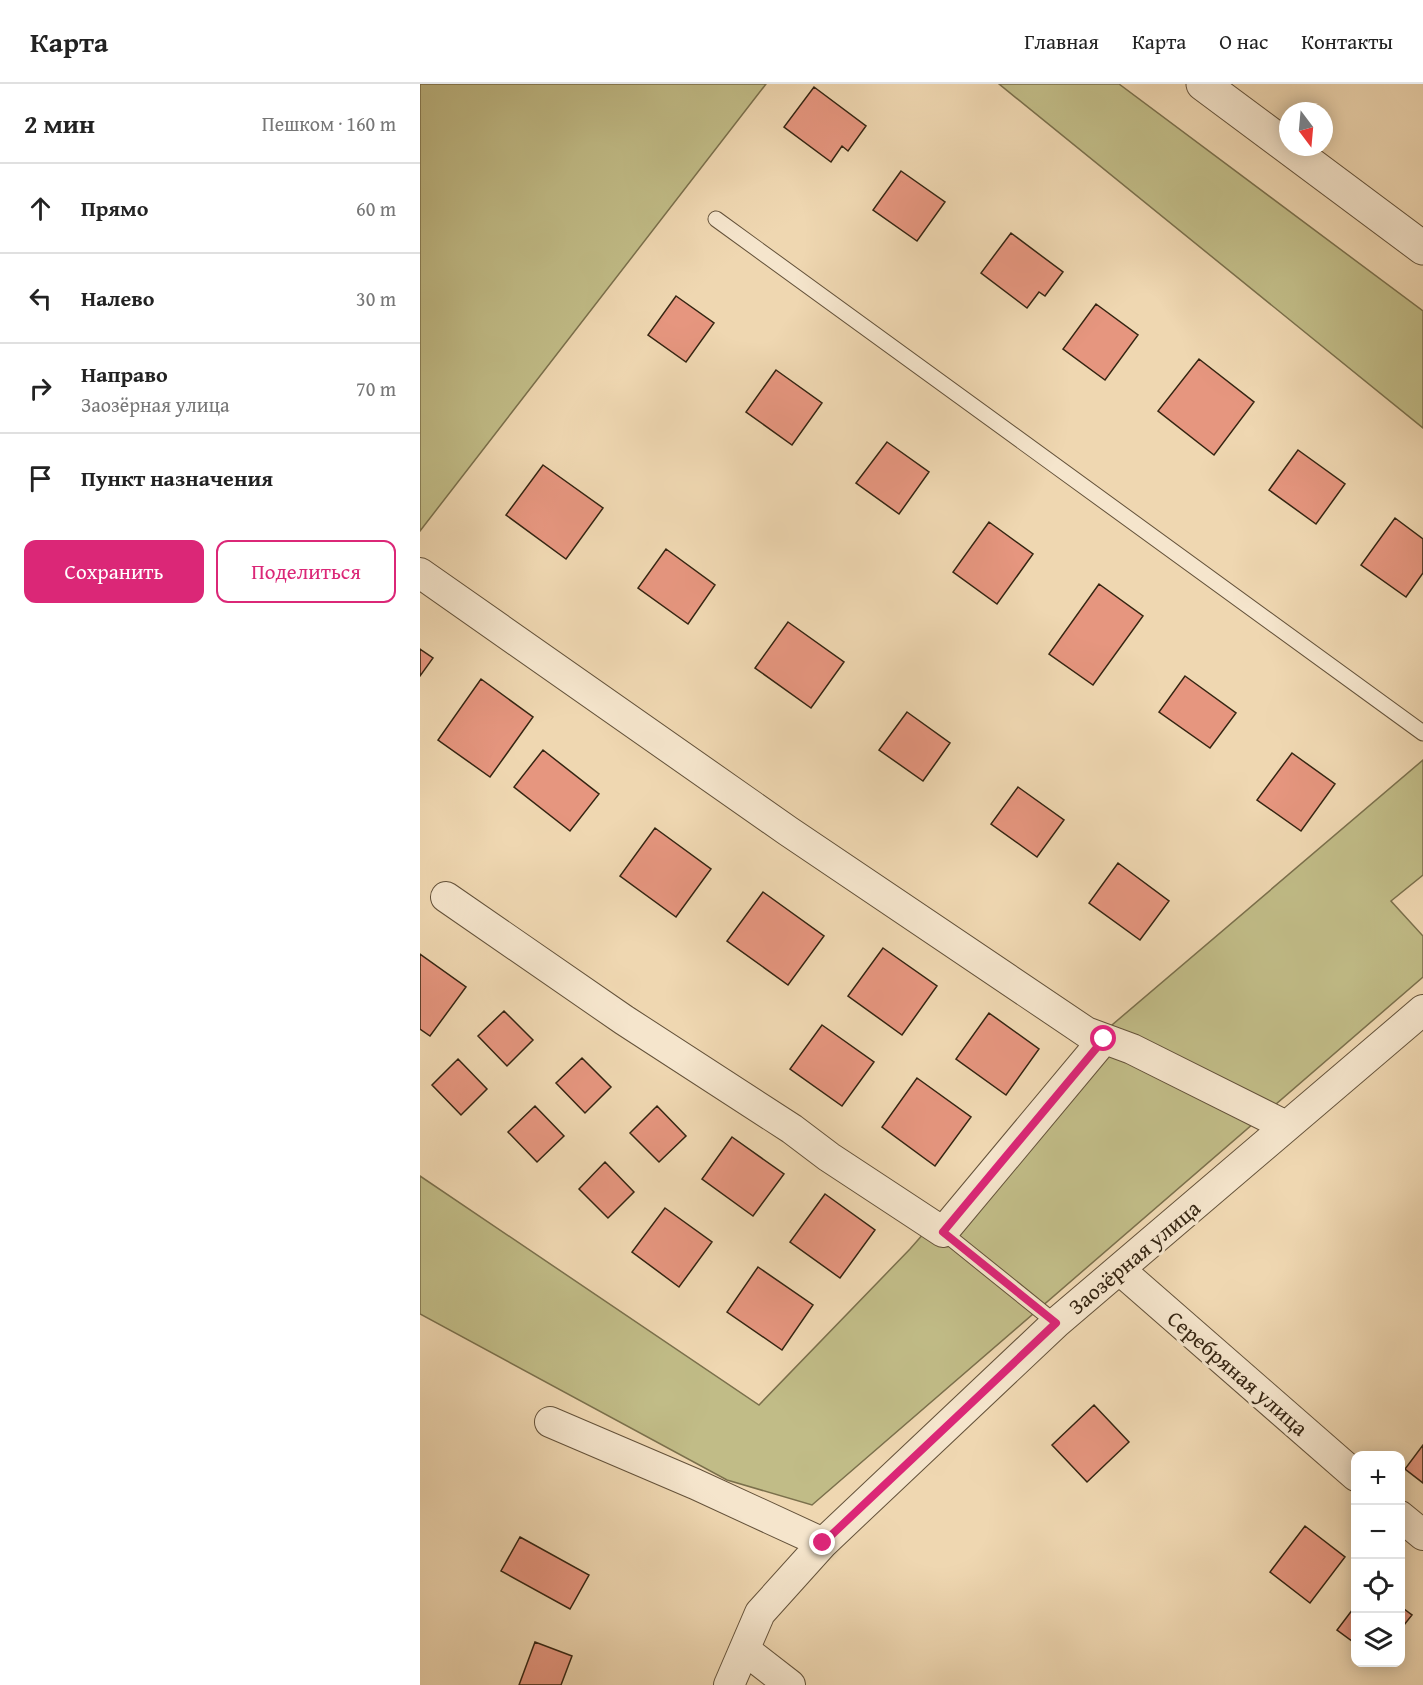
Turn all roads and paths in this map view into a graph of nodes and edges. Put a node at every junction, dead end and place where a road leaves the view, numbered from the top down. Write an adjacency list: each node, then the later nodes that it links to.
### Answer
1 (1203, 84): 3 (street)
2 (716, 219): 5 (lane)
3 (1423, 248)
4 (420, 573): 8 (street)
5 (1423, 733)
6 (446, 897): 10 (street)
7 (1423, 1010): 9 (street, Заозёрная улица)
8 (1104, 1039): 9 (street); 10 (street)
9 (1286, 1126): 11 (street, Заозёрная улица)
10 (943, 1232): 12 (lane)
11 (1120, 1270): 12 (street, Заозёрная улица); 14 (street, Серебряная улица)
12 (1056, 1323): 17 (street, Заозёрная улица)
13 (550, 1422): 17 (street)
14 (1351, 1472)
15 (1405, 1519): 16 (street)
16 (1423, 1535)
17 (823, 1543): 18 (street, Заозёрная улица)
18 (745, 1650): 19 (street, Заозёрная улица); 20 (street)
19 (729, 1685)
20 (790, 1685)

